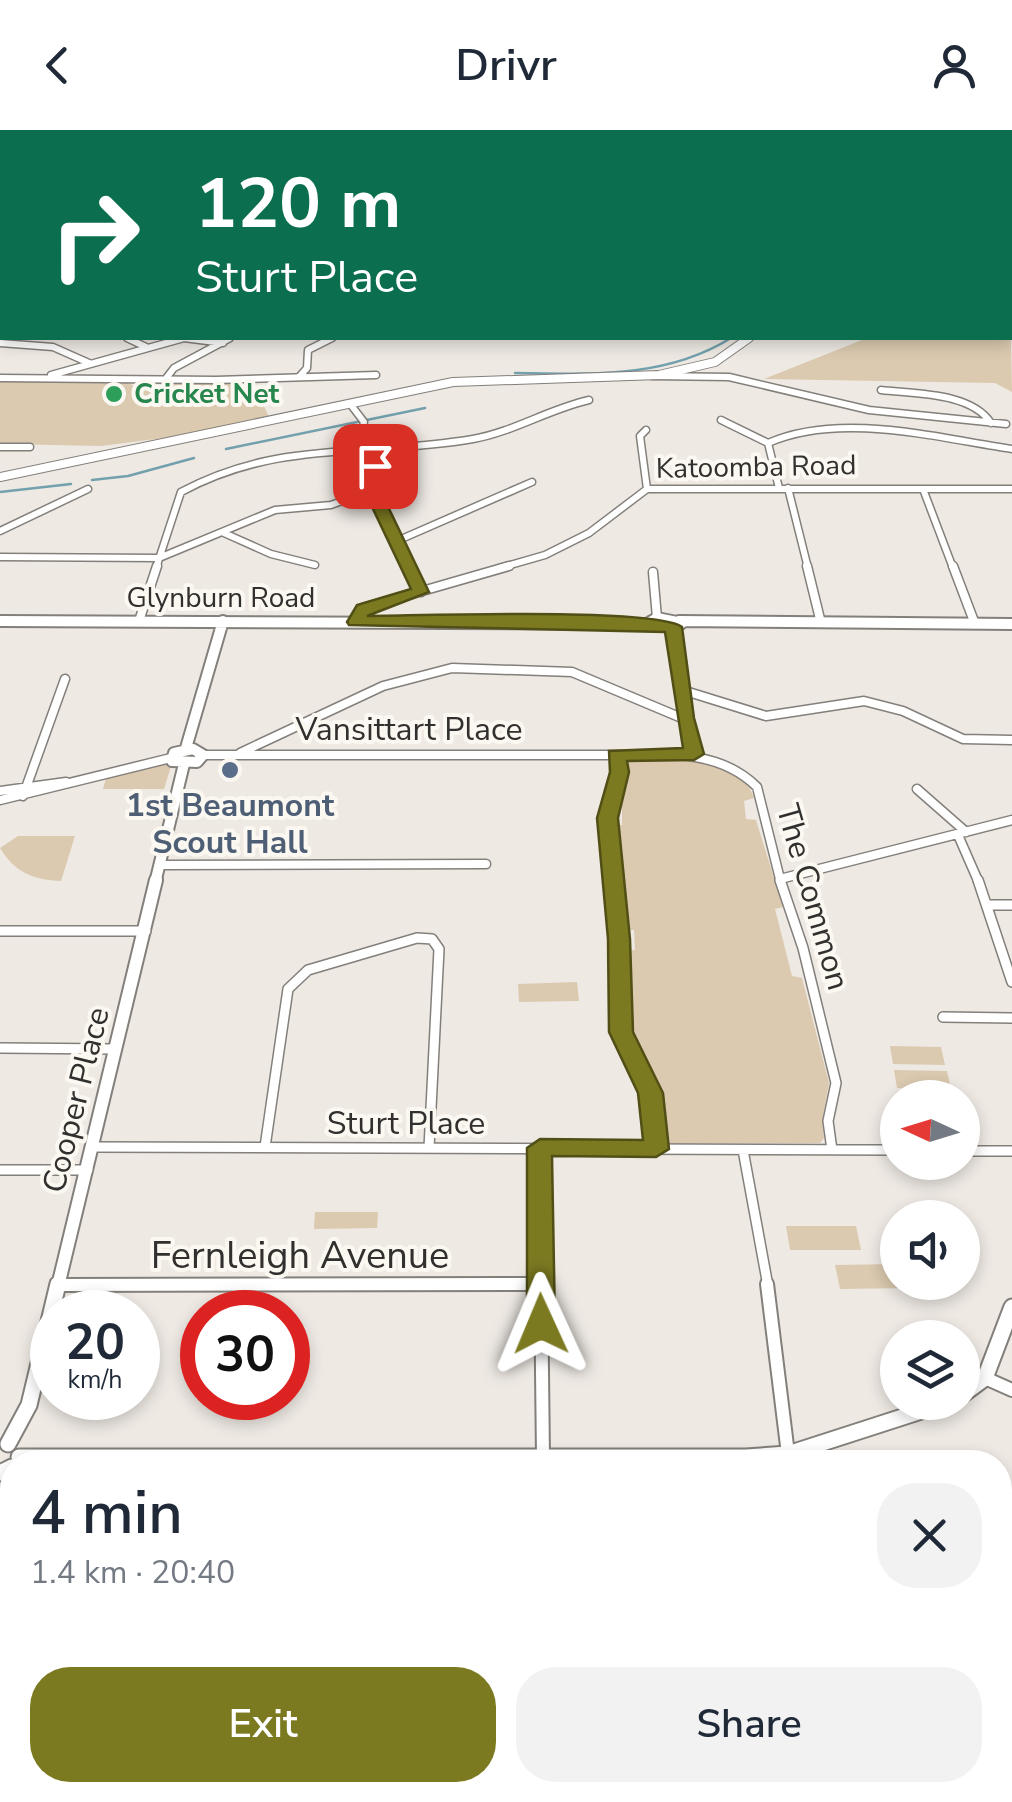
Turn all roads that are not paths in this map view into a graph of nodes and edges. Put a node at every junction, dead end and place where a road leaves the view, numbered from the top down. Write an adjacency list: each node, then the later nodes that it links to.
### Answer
1 (131, 340): 9 (street)
2 (176, 340): 9 (street)
3 (199, 340): 7 (street)
4 (227, 340): 7 (street)
5 (328, 340): 14 (street)
6 (746, 340): 12 (street)
7 (222, 343): 13 (street)
8 (0, 344): 10 (street)
9 (146, 347): 10 (street)
10 (88, 363): 16 (street)
11 (376, 375): 14 (street)
12 (652, 376): 19 (street); 21 (street)
13 (167, 377): 14 (street); 16 (street)
14 (299, 377)
15 (0, 378): 16 (street)
16 (42, 378)
17 (881, 390): 21 (street)
18 (589, 400): 25 (street)
19 (350, 405): 25 (street); 30 (street)
20 (720, 420): 24 (street)
21 (991, 422): 22 (street)
22 (1006, 424)
23 (646, 430): 36 (street)
24 (768, 442): 28 (street); 33 (street)
25 (358, 446): 43 (street)
26 (0, 447): 27 (street)
27 (30, 447)
28 (1012, 448)
29 (370, 450): 37 (street)
30 (0, 477)
31 (532, 482): 41 (street)
32 (88, 488): 39 (street)
33 (779, 488): 34 (street, Katoomba Road); 36 (street, Katoomba Road)
34 (788, 488): 35 (street, Katoomba Road); 52 (street)
35 (924, 488): 38 (street, Katoomba Road); 54 (street)
36 (647, 489): 46 (street, Katoomba Road)
37 (372, 490): 40 (street); 41 (street)
38 (1012, 490)
39 (0, 531)
40 (224, 533): 43 (street); 44 (street)
41 (399, 540): 46 (street)
42 (0, 557): 43 (street)
43 (159, 558): 48 (street)
44 (315, 565)
45 (653, 572): 49 (street)
46 (421, 592): 51 (street, Katoomba Road)
47 (0, 620): 48 (street, Glynburn Road)
48 (139, 620): 50 (street, Glynburn Road)
49 (654, 620): 51 (street, Glynburn Road); 53 (street, Glynburn Road)
50 (222, 621): 51 (street, Glynburn Road); 60 (street)
51 (356, 622)
52 (822, 623): 53 (street); 54 (street)
53 (677, 624): 57 (street)
54 (975, 624): 55 (street)
55 (1012, 624)
56 (65, 680): 70 (street)
57 (682, 690): 58 (street); 59 (street)
58 (684, 718): 61 (street); 62 (street)
59 (1012, 740)
60 (186, 748): 63 (street); 65 (street)
61 (240, 753): 63 (street, Vansittart Place); 64 (street, Vansittart Place)
62 (694, 754): 64 (street, The Common); 76 (street, The Common)
63 (203, 755): 66 (street)
64 (616, 755): 90 (street)
65 (171, 758): 66 (street); 67 (street)
66 (184, 764): 75 (street, Cooper Place)
67 (70, 783): 70 (street)
68 (917, 789): 73 (street)
69 (0, 791): 70 (street)
70 (24, 791): 71 (street)
71 (0, 800)
72 (1012, 820): 73 (street)
73 (962, 834): 76 (street); 78 (street)
74 (486, 864): 75 (street)
75 (162, 865): 80 (street, Cooper Place)
76 (780, 879): 92 (street, The Common)
77 (1012, 905): 78 (street)
78 (988, 906): 81 (street)
79 (0, 931): 80 (street)
80 (146, 932): 85 (street, Cooper Place)
81 (1012, 982)
82 (943, 1017): 83 (street)
83 (1012, 1018)
84 (0, 1048): 85 (street)
85 (115, 1049): 86 (street, Cooper Place)
86 (94, 1147): 87 (street, Sturt Place); 97 (street, Cooper Place)
87 (265, 1148): 88 (street, Sturt Place); 88 (street)
88 (429, 1148): 89 (street, Sturt Place)
89 (540, 1148): 90 (street, Sturt Place); 98 (street)
90 (656, 1149): 91 (street, Sturt Place)
91 (743, 1150): 92 (street, Sturt Place); 107 (street)
92 (832, 1150): 93 (street, Sturt Place)
93 (880, 1150)
94 (980, 1150): 95 (street)
95 (1012, 1151)
96 (0, 1170): 97 (street)
97 (88, 1170): 99 (street, Cooper Place)
98 (541, 1284): 99 (street, Fernleigh Avenue); 106 (street)
99 (58, 1285): 105 (street, Cooper Place)
100 (1012, 1307): 101 (street)
101 (985, 1378): 102 (street); 103 (street)
102 (980, 1382)
103 (1012, 1390)
104 (898, 1420): 108 (street)
105 (13, 1450)
106 (543, 1450)
107 (788, 1450)
108 (812, 1450)

